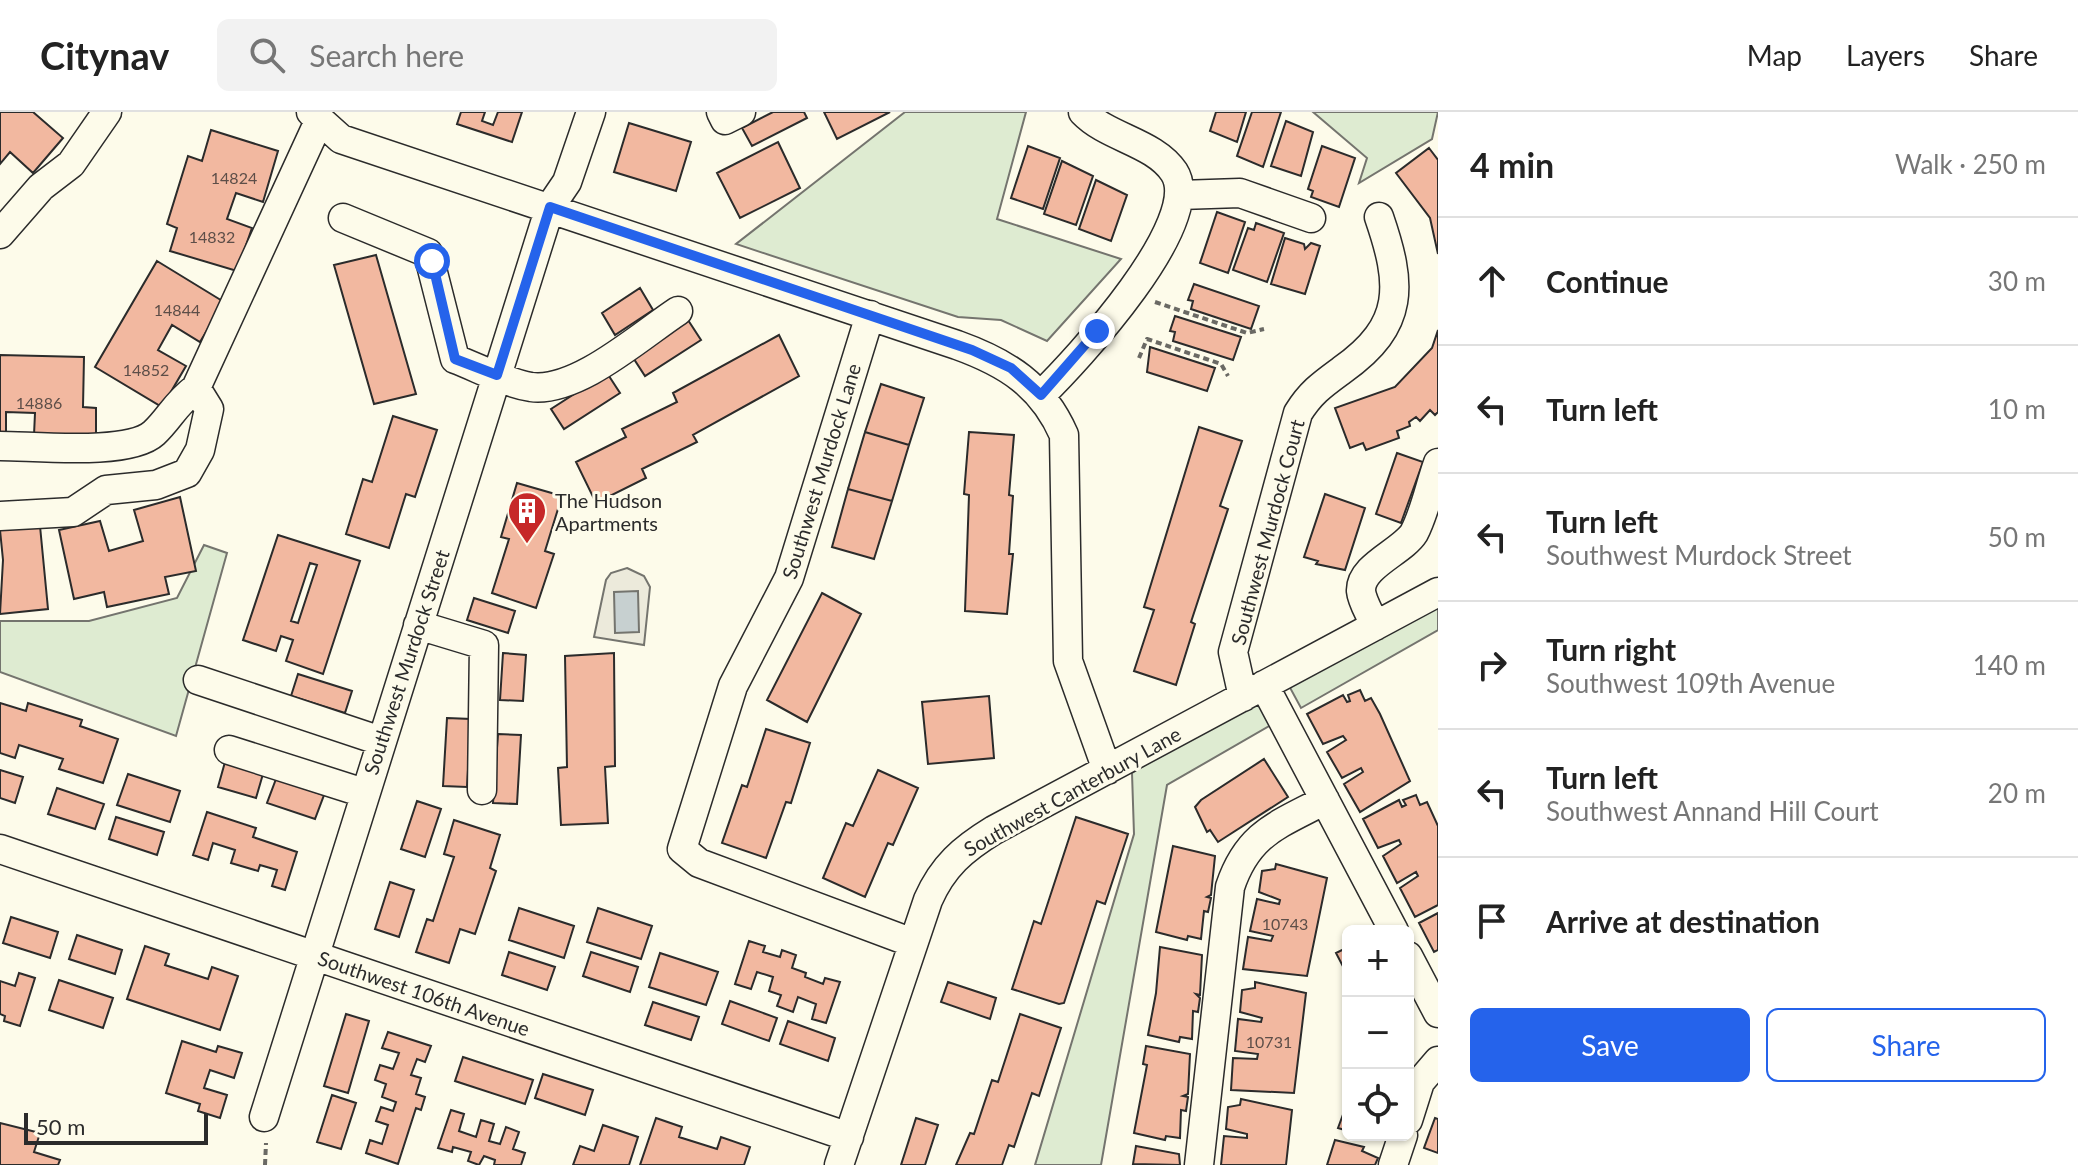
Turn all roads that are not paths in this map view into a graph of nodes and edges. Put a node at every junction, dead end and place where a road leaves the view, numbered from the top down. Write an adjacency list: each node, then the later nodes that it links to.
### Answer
1 (107, 112): 12 (street)
2 (591, 112): 8 (street, Southwest Murdock Street)
3 (721, 112): 4 (street)
4 (741, 112)
5 (1083, 112): 7 (street)
6 (315, 116): 8 (street); 16 (street)
7 (1180, 195): 11 (street); 17 (street)
8 (550, 207): 14 (street); 15 (street, Southwest Murdock Street)
9 (1379, 217): 27 (street, Southwest Murdock Court)
10 (343, 218): 15 (street)
11 (1311, 218)
12 (0, 234)
13 (678, 311): 15 (street)
14 (870, 315): 17 (street); 36 (street, Southwest Murdock Lane)
15 (497, 375): 24 (street, Southwest Murdock Street)
16 (196, 388): 18 (street); 21 (street)
17 (1041, 395): 30 (street)
18 (138, 443): 19 (street); 21 (street)
19 (0, 446)
20 (1438, 463): 25 (street)
21 (145, 487): 22 (street)
22 (0, 516)
23 (1438, 592): 25 (street, Southwest Canterbury Lane)
24 (418, 625): 28 (street, Southwest Murdock Street); 31 (street)
25 (1375, 626): 27 (street, Southwest Canterbury Lane)
26 (198, 680): 28 (street)
27 (1254, 691): 30 (street, Southwest Canterbury Lane); 33 (street, Southwest Murdock Court)
28 (381, 741): 32 (street, Southwest Murdock Street)
29 (229, 750): 32 (street)
30 (1107, 770): 36 (street, Southwest Canterbury Lane)
31 (482, 790)
32 (364, 793): 37 (street, Southwest Murdock Street)
33 (1325, 800): 35 (street, Southwest Murdock Court); 46 (street)
34 (0, 849): 37 (street, Southwest 106th Avenue)
35 (1391, 925)
36 (913, 943): 43 (street, Southwest Canterbury Lane)
37 (314, 955): 42 (street, Southwest Murdock Street); 43 (street, Southwest 106th Avenue)
38 (1414, 967): 39 (street)
39 (1438, 1013)
40 (1438, 1061): 41 (street)
41 (1414, 1101)
42 (264, 1117)
43 (849, 1137): 45 (street, Southwest Canterbury Lane)
44 (1401, 1141): 47 (street)
45 (839, 1165)
46 (1199, 1165)
47 (1393, 1165)

